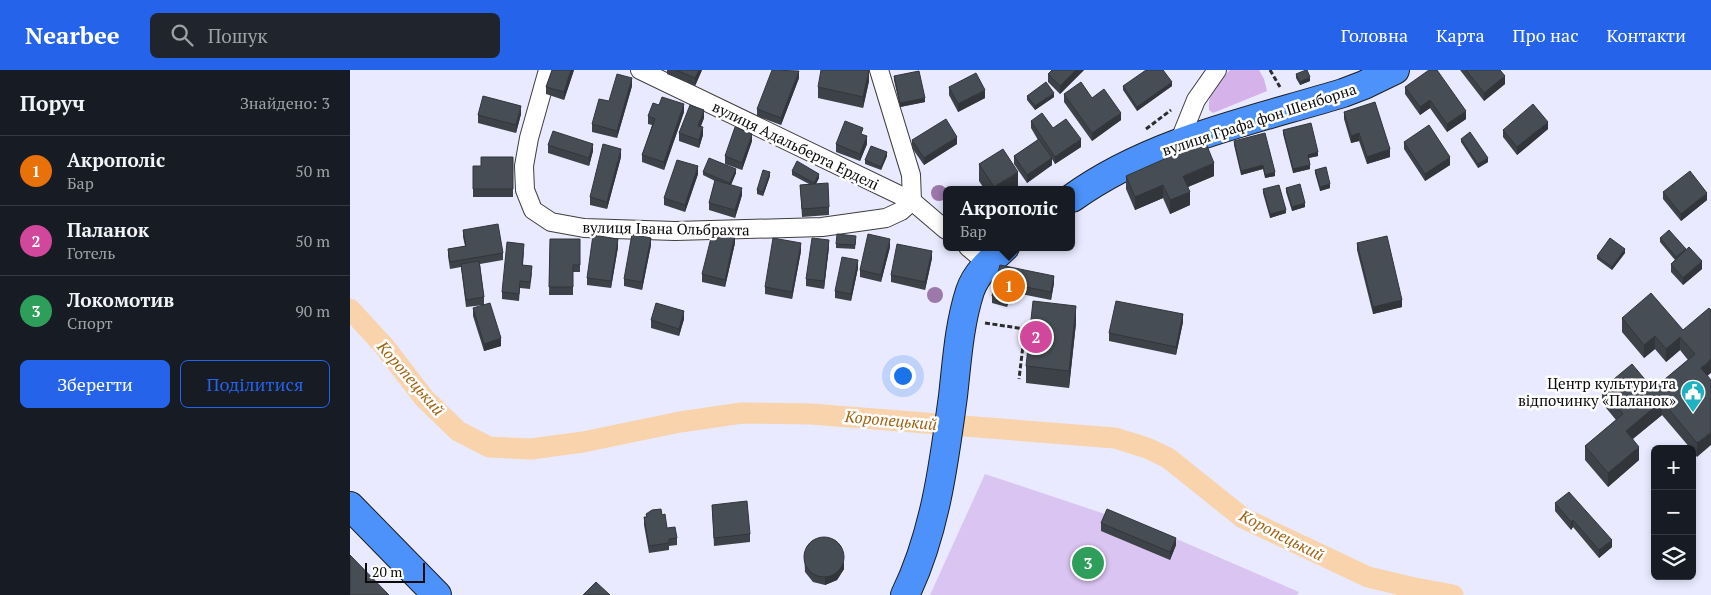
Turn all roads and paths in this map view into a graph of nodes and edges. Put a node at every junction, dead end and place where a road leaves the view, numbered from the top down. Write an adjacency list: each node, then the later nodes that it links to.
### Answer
1 (548, 70): 12 (street, вулиця Івана Ольбрахта)
2 (640, 70): 12 (street, вулиця Адальберта Ерделі)
3 (879, 70): 12 (street)
4 (1217, 70): 10 (street)
5 (1270, 70): 7 (path)
6 (1395, 70): 10 (highway, вулиця Графа фон Шенборна)
7 (1283, 91)
8 (1172, 109): 9 (path)
9 (1139, 134)
10 (1179, 142): 11 (highway, вулиця Графа фон Шенборна)
11 (1075, 196)
12 (912, 201): 13 (street, вулиця Адальберта Ерделі)
13 (943, 227)
14 (987, 252): 19 (highway)
15 (977, 322): 16 (path)
16 (1019, 379)
17 (350, 506): 18 (highway)
18 (437, 595)
19 (905, 595)

